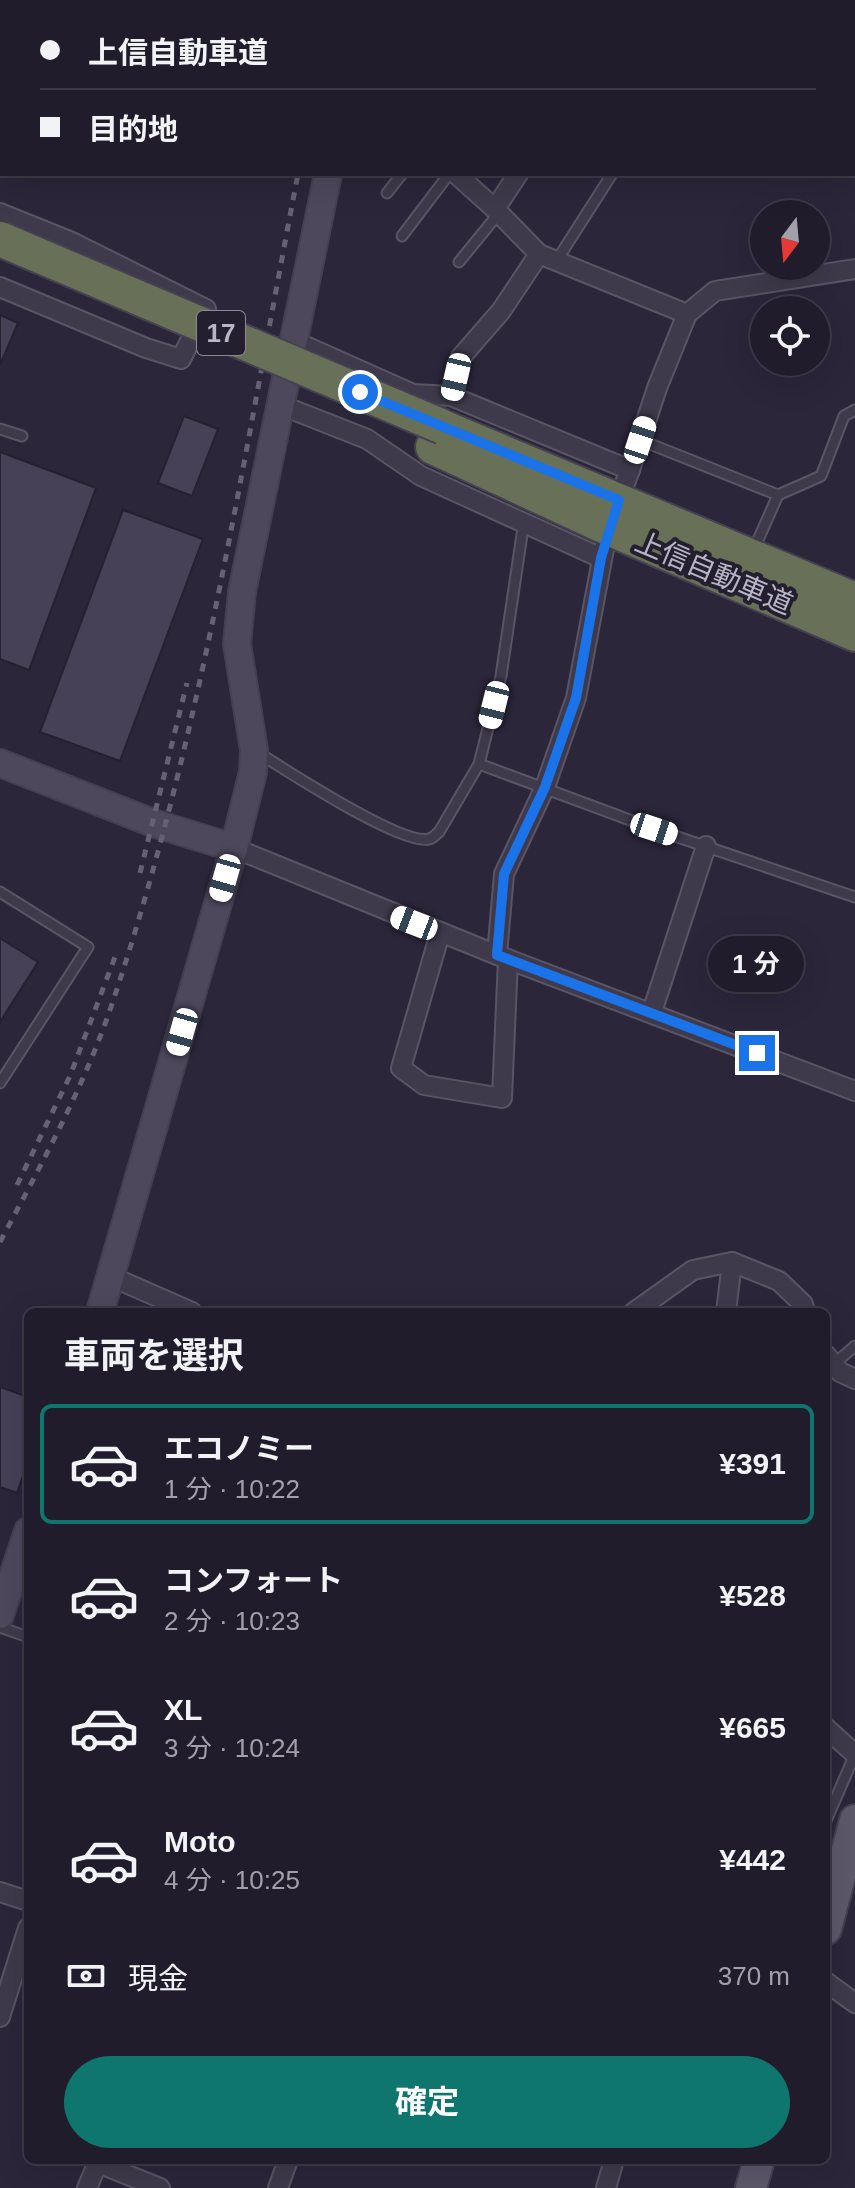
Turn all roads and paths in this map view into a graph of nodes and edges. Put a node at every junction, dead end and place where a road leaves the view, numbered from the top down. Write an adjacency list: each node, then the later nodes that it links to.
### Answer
1 (328, 176): 18 (street)
2 (400, 176): 7 (lane)
3 (447, 176): 10 (lane)
4 (458, 176): 8 (street)
5 (517, 176): 8 (street)
6 (610, 176): 12 (lane)
7 (387, 193)
8 (497, 211): 12 (street); 13 (lane)
9 (0, 213): 16 (street)
10 (402, 236)
11 (0, 239): 21 (highway, 上信自動車道 / 17, bridge)
12 (548, 257): 17 (street); 21 (street)
13 (459, 262)
14 (0, 264): 21 (highway, 上信自動車道 / 17)
15 (855, 269): 17 (street)
16 (0, 287)
17 (687, 314): 24 (street)
18 (292, 340): 19 (street); 21 (street)
19 (278, 404): 27 (street); 31 (street)
20 (855, 410): 25 (lane)
21 (442, 423): 26 (highway, 上信自動車道 / 17)
22 (0, 429): 23 (lane)
23 (22, 436)
24 (640, 440): 25 (lane); 26 (street)
25 (778, 495): 28 (lane)
26 (614, 514): 27 (street); 28 (highway, 上信自動車道 / 17); 30 (highway, 上信自動車道 / 17); 34 (street)
27 (524, 521): 33 (lane)
28 (751, 556): 29 (highway, 上信自動車道 / 17)
29 (855, 600)
30 (855, 634)
31 (254, 750): 33 (lane); 36 (street)
32 (0, 763): 36 (street)
33 (479, 764): 34 (lane)
34 (545, 787): 35 (lane); 40 (street)
35 (706, 846): 38 (lane); 41 (street)
36 (234, 848): 39 (street); 45 (street)
37 (0, 892): 42 (lane)
38 (855, 897)
39 (440, 933): 40 (street); 40 (street)
40 (503, 957): 41 (street)
41 (652, 1012): 43 (street)
42 (0, 1083)
43 (855, 1091)
44 (732, 1262): 48 (street); 49 (street); 50 (street)
45 (112, 1277): 46 (street); 47 (street)
46 (101, 1308)
47 (183, 1308)
48 (640, 1308)
49 (726, 1308)
50 (804, 1308)
51 (855, 1346): 52 (lane)
52 (830, 1359): 53 (street)
53 (855, 1379)
54 (24, 1543): 55 (street)
55 (0, 1615)
56 (0, 1627): 57 (lane)
57 (24, 1636)
58 (830, 1732): 59 (street)
59 (855, 1754): 60 (lane)
60 (830, 1812)
61 (855, 1820): 64 (main road)
62 (0, 1892): 63 (street)
63 (24, 1896)
64 (830, 1914)
65 (24, 1941): 68 (street)
66 (830, 1985): 67 (street)
67 (855, 2003)
68 (0, 2017)
69 (97, 2164): 74 (street)
70 (105, 2164): 75 (street)
71 (287, 2164): 76 (street)
72 (613, 2164): 77 (street)
73 (758, 2164): 78 (main road)
74 (87, 2188)
75 (160, 2188)
76 (278, 2188)
77 (606, 2188)
78 (751, 2188)

